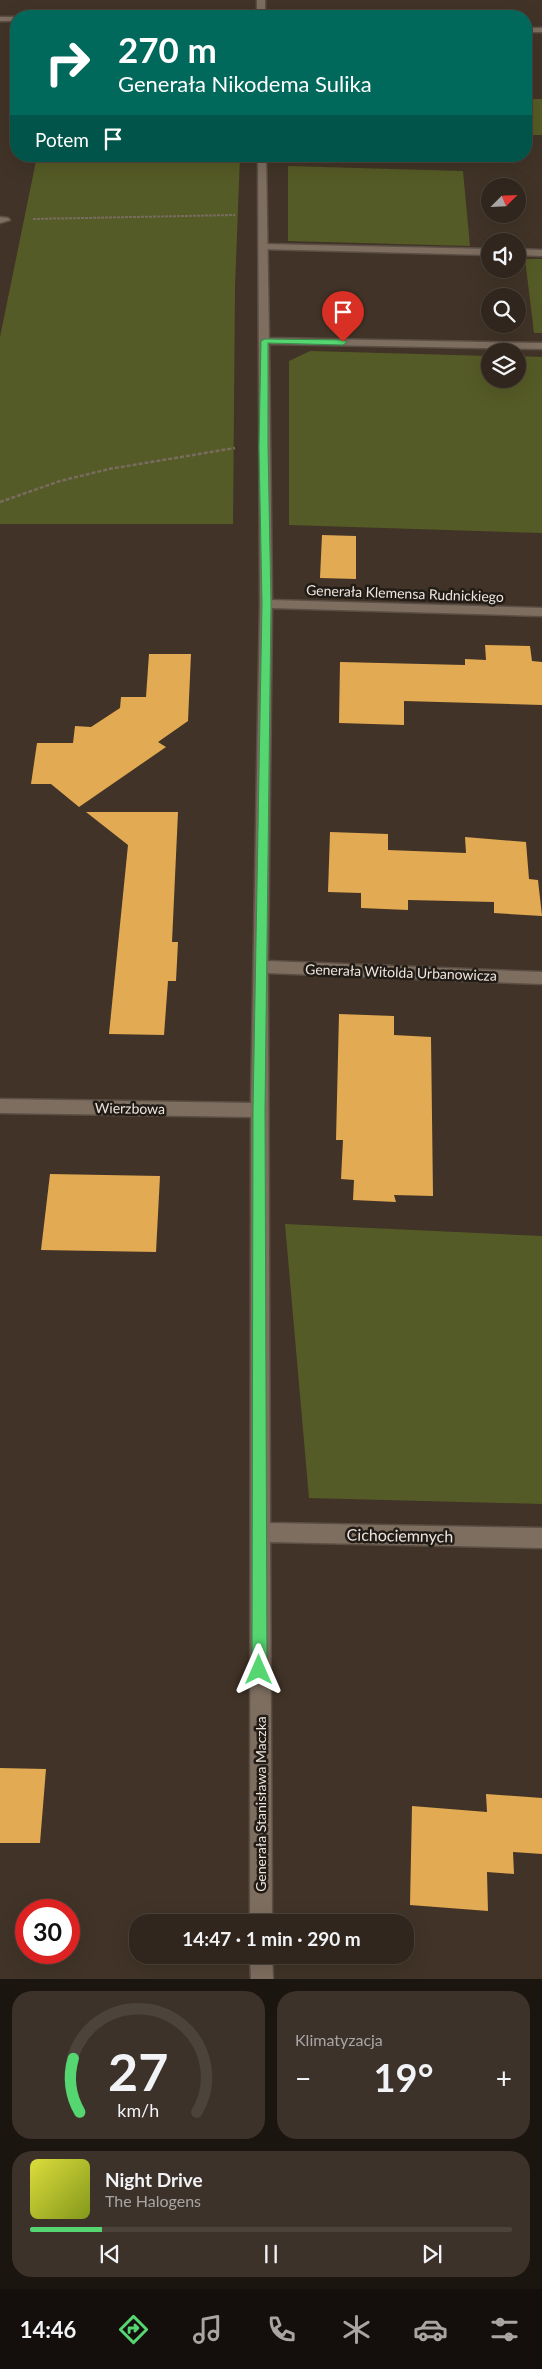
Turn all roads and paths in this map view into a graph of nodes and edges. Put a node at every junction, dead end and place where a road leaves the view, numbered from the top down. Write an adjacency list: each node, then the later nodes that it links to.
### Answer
1 (262, 162): 2 (street, Generała Stanisława Maczka)
2 (263, 214): 3 (path); 4 (street, Generała Stanisława Maczka)
3 (2, 220)
4 (263, 247): 5 (street); 8 (street, Generała Stanisława Maczka)
5 (481, 252)
6 (526, 252): 7 (street)
7 (542, 253)
8 (265, 341): 9 (street); 10 (street, Generała Stanisława Maczka)
9 (542, 346)
10 (263, 447): 11 (path); 12 (street, Generała Stanisława Maczka)
11 (0, 502)
12 (266, 604): 13 (street, Generała Klemensa Rudnickiego); 14 (street, Generała Stanisława Maczka)
13 (542, 612)
14 (261, 967): 15 (street, Generała Witolda Urbanowicza); 17 (street, Generała Stanisława Maczka)
15 (542, 978)
16 (0, 1106): 17 (street, Wierzbowa)
17 (259, 1110): 18 (street, Generała Stanisława Maczka)
18 (259, 1532): 19 (street, Cichociemnych); 20 (street, Generała Stanisława Maczka)
19 (542, 1538)
20 (261, 1914)
21 (262, 1964): 22 (street)
22 (262, 1979)

